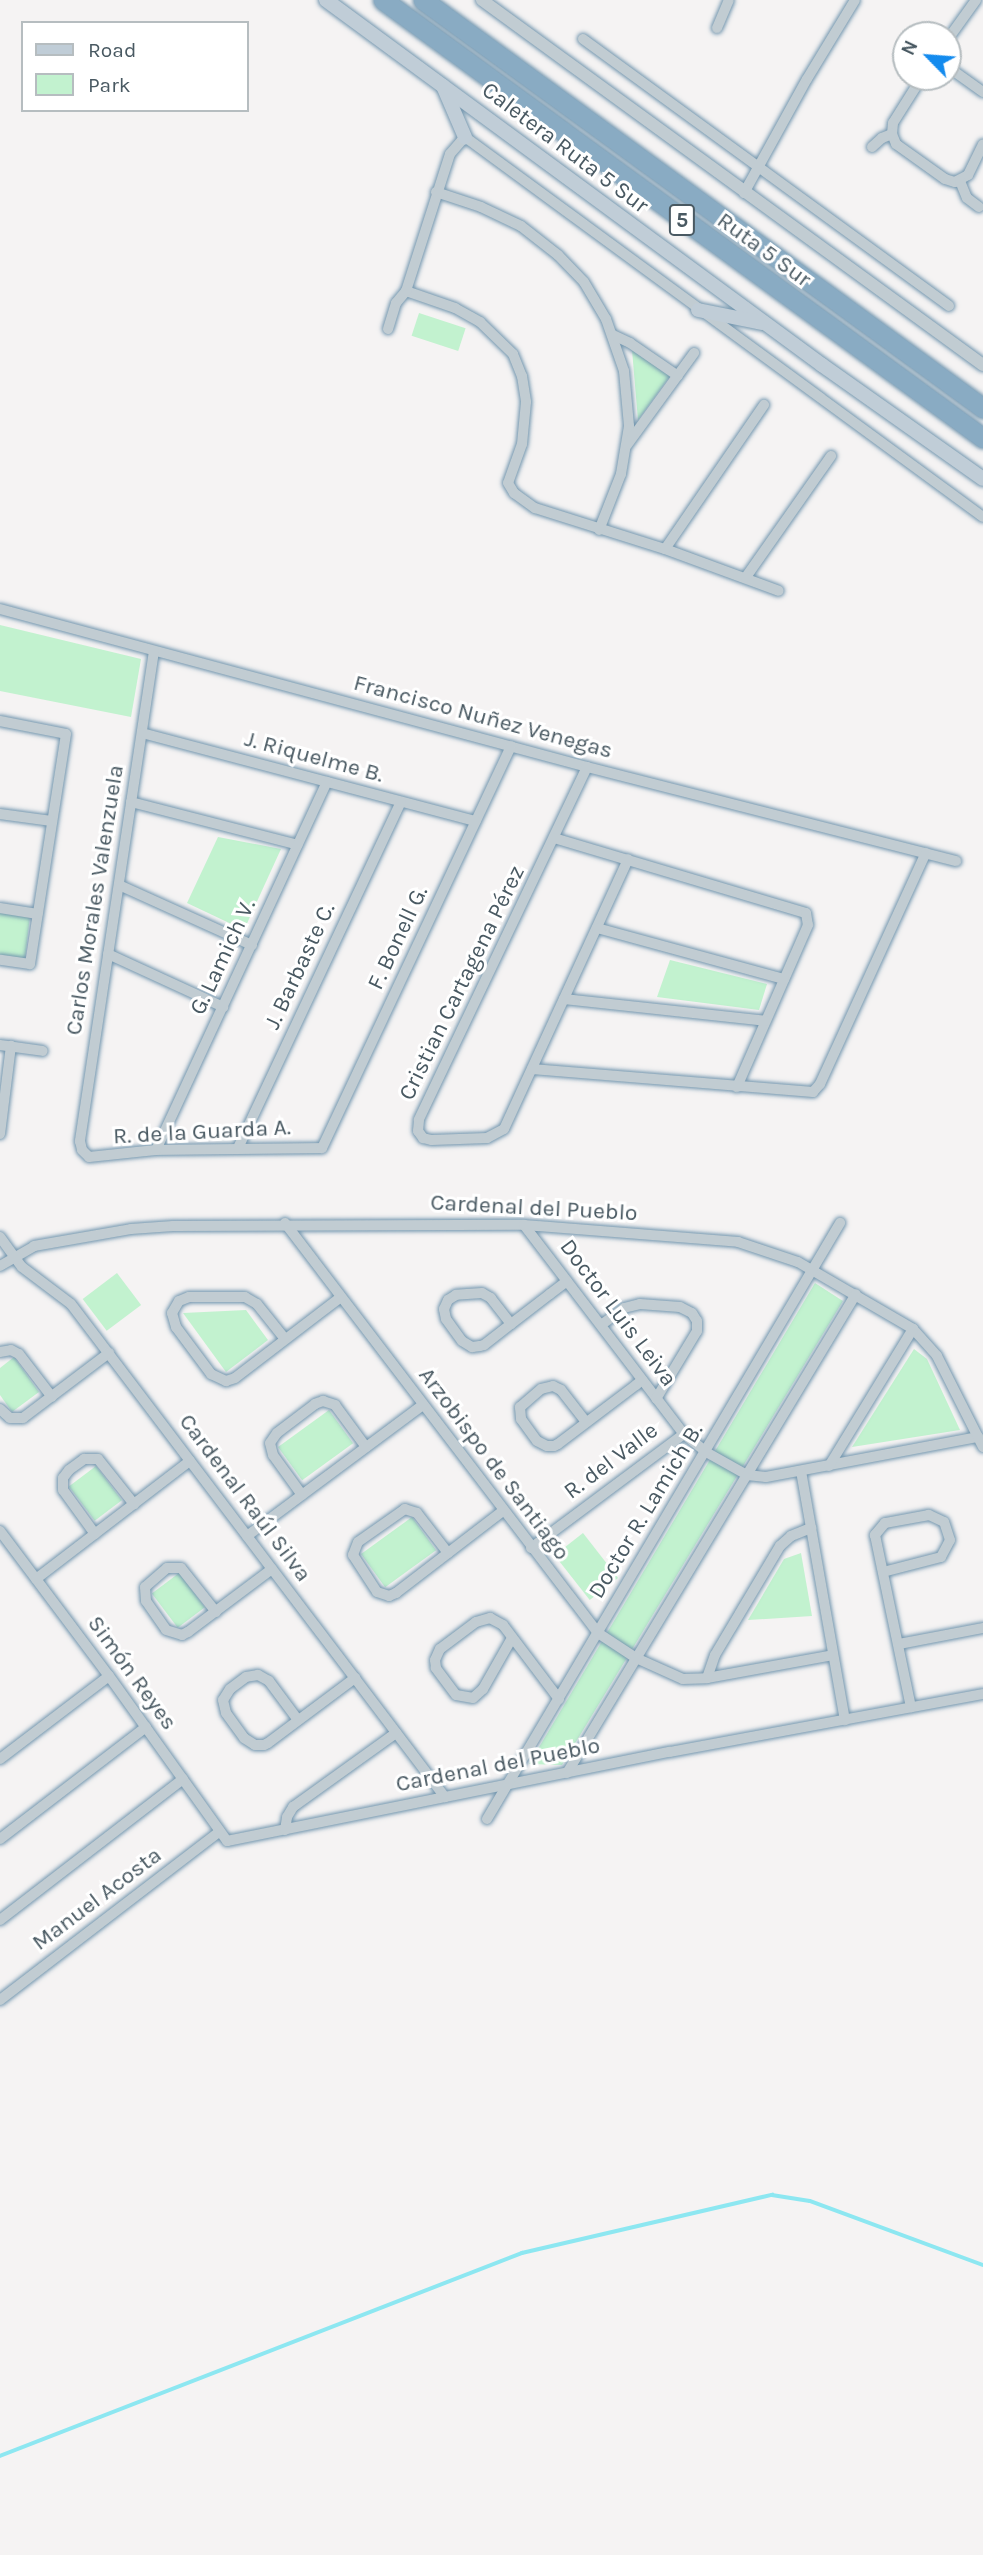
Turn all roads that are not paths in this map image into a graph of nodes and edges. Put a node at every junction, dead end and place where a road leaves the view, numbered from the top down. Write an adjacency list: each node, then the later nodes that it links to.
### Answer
1 (326, 0): 12 (main road, Caletera Ruta 5 Sur)
2 (383, 0): 35 (highway, Ruta 5 Sur / 5)
3 (423, 0): 34 (highway, Ruta 5 Sur / 5)
4 (482, 0): 22 (street)
5 (729, 0): 9 (street)
6 (855, 0): 19 (street)
7 (976, 0): 8 (street)
8 (961, 21)
9 (717, 28)
10 (583, 40): 19 (street)
11 (962, 77): 14 (street)
12 (443, 85): 16 (main road); 27 (main road, Caletera Ruta 5 Sur)
13 (913, 91): 15 (street)
14 (983, 92)
15 (892, 134): 18 (street); 20 (street)
16 (466, 137): 21 (street); 26 (street)
17 (983, 144): 20 (street)
18 (872, 147)
19 (759, 168): 22 (street); 25 (street)
20 (960, 181): 23 (street)
21 (436, 192): 24 (street); 29 (street)
22 (744, 193): 31 (street)
23 (979, 207)
24 (407, 291): 28 (street); 40 (street)
25 (949, 306)
26 (698, 310): 27 (main road); 39 (street)
27 (766, 324): 38 (main road, Caletera Ruta 5 Sur)
28 (388, 329)
29 (613, 335): 32 (street); 36 (street)
30 (694, 353): 32 (street)
31 (983, 365)
32 (678, 376): 36 (street)
33 (764, 405): 41 (street)
34 (983, 408)
35 (983, 438)
36 (627, 444): 40 (street)
37 (831, 456): 42 (street)
38 (983, 479)
39 (983, 517)
40 (599, 530): 41 (street)
41 (665, 549): 42 (street)
42 (746, 577): 43 (street)
43 (779, 591)
44 (0, 609): 45 (street, Francisco Nuñez Venegas)
45 (154, 651): 47 (street, Carlos Morales Valenzuela); 48 (street, Francisco Nuñez Venegas)
46 (0, 721): 54 (street)
47 (142, 733): 50 (street, J. Riquelme B.); 51 (street, Carlos Morales Valenzuela)
48 (511, 747): 49 (street, Francisco Nuñez Venegas); 55 (street, F. Bonell G.)
49 (587, 767): 56 (street, Cristian Cartagena Pérez); 58 (street, Francisco Nuñez Venegas)
50 (327, 782): 52 (street, J. Riquelme B.); 57 (street, G. Lamich V.)
51 (131, 802): 57 (street); 61 (street, Carlos Morales Valenzuela)
52 (401, 802): 55 (street, J. Riquelme B.); 78 (street, J. Barbaste C.)
53 (0, 814): 54 (street)
54 (52, 821): 63 (street)
55 (476, 821): 79 (street, F. Bonell G.)
56 (554, 838): 59 (street); 74 (street, Cristian Cartagena Pérez)
57 (298, 845): 65 (street, G. Lamich V.)
58 (926, 853): 60 (street, Francisco Nuñez Venegas); 75 (street)
59 (628, 859): 64 (street, Cristian Cartagena Pérez); 68 (street)
60 (956, 861)
61 (119, 885): 65 (street); 66 (street, Carlos Morales Valenzuela)
62 (0, 908): 63 (street)
63 (38, 914): 67 (street)
64 (597, 928): 68 (street); 69 (street, Cristian Cartagena Pérez)
65 (252, 945): 70 (street, G. Lamich V.)
66 (108, 954): 70 (street); 81 (street, Carlos Morales Valenzuela)
67 (0, 960)
68 (784, 979): 71 (street)
69 (564, 999): 71 (street); 74 (street, Cristian Cartagena Pérez)
70 (223, 1007): 80 (street, G. Lamich V.)
71 (765, 1021): 75 (street)
72 (5, 1046): 73 (street); 76 (street)
73 (43, 1051)
74 (532, 1069): 75 (street)
75 (737, 1087)
76 (1, 1121): 77 (street)
77 (0, 1134)
78 (238, 1148): 79 (street, R. de la Guarda A.); 80 (street, R. de la Guarda A.)
79 (322, 1148)
80 (156, 1150): 81 (street, R. de la Guarda A.)
81 (85, 1154)
82 (285, 1223): 84 (street, Cardenal del Pueblo); 86 (street, Cardenal del Pueblo); 91 (street, Arzobispo de Santiago)
83 (840, 1223): 88 (street, Doctor R. Lamich B.)
84 (524, 1225): 88 (street, Cardenal del Pueblo); 89 (street, Doctor Luis Leiva)
85 (0, 1237): 86 (street, Cardenal Raúl Silva)
86 (12, 1257): 87 (street, Cardenal del Pueblo); 97 (street, Cardenal Raúl Silva)
87 (0, 1266)
88 (813, 1270): 90 (street, Cardenal del Pueblo); 107 (street, Doctor R. Lamich B.)
89 (567, 1281): 92 (street); 93 (street, Doctor Luis Leiva)
90 (856, 1294): 94 (street, Cardenal del Pueblo); 111 (street)
91 (341, 1297): 95 (street); 101 (street, Arzobispo de Santiago)
92 (512, 1324): 92 (street)
93 (601, 1325): 98 (street, Doctor Luis Leiva); 100 (street)
94 (913, 1328): 105 (street, Cardenal del Pueblo); 109 (street)
95 (285, 1339): 95 (street)
96 (0, 1352): 99 (street)
97 (109, 1353): 99 (street); 108 (street, Cardenal Raúl Silva)
98 (642, 1380): 100 (street, Doctor Luis Leiva); 103 (street)
99 (52, 1396): 102 (street)
100 (656, 1399): 104 (street, Doctor Luis Leiva)
101 (423, 1405): 106 (street); 114 (street, Arzobispo de Santiago)
102 (0, 1409)
103 (586, 1422): 103 (street)
104 (684, 1434): 107 (street, Doctor Luis Leiva); 119 (street, R. del Valle)
105 (980, 1442): 109 (street)
106 (366, 1447): 112 (street); 112 (street)
107 (706, 1451): 111 (street, Doctor Luis Leiva); 126 (street, Doctor R. Lamich B.)
108 (190, 1461): 113 (street); 118 (street, Cardenal Raúl Silva)
109 (829, 1466): 110 (street)
110 (801, 1471): 111 (street); 115 (street)
111 (747, 1475): 130 (street)
112 (302, 1495): 118 (street)
113 (134, 1503): 117 (street); 117 (street)
114 (503, 1511): 119 (street, Arzobispo de Santiago); 120 (street)
115 (811, 1528): 129 (street); 133 (street)
116 (0, 1531): 123 (street, Simón Reyes)
117 (95, 1534): 123 (street)
118 (247, 1536): 121 (street, Cardenal Raúl Silva)
119 (531, 1548): 126 (street, Arzobispo de Santiago)
120 (448, 1553): 120 (street)
121 (272, 1569): 124 (street); 132 (street, Cardenal Raúl Silva)
122 (883, 1572): 122 (street); 128 (street)
123 (36, 1579): 131 (street, Simón Reyes)
124 (216, 1612): 124 (street)
125 (983, 1628): 128 (street)
126 (598, 1633): 130 (street, Arzobispo de Santiago); 135 (street, Doctor R. Lamich B.)
127 (512, 1638): 127 (street); 135 (street)
128 (898, 1644): 136 (street)
129 (833, 1655): 133 (street, Arzobispo de Santiago); 138 (street)
130 (636, 1658): 133 (street, Arzobispo de Santiago); 142 (street)
131 (109, 1676): 139 (street, Simón Reyes); 141 (street)
132 (355, 1678): 137 (street); 140 (street, Cardenal Raúl Silva)
133 (707, 1678)
134 (983, 1694): 136 (street, Cardenal del Pueblo)
135 (559, 1699): 144 (street, Doctor R. Lamich B.)
136 (911, 1707): 138 (street, Cardenal del Pueblo)
137 (298, 1720): 137 (street)
138 (845, 1720): 142 (street, Cardenal del Pueblo)
139 (146, 1727): 143 (street, Simón Reyes); 149 (street)
140 (396, 1733): 145 (street, Cardenal Raúl Silva); 147 (street)
141 (0, 1759)
142 (567, 1773): 144 (street, Cardenal del Pueblo)
143 (183, 1779): 148 (street, Simón Reyes); 151 (street)
144 (508, 1784): 145 (street, Cardenal del Pueblo); 146 (street, Doctor R. Lamich B.)
145 (445, 1797): 147 (street, Cardenal del Pueblo)
146 (487, 1819)
147 (285, 1830): 150 (street, Cardenal del Pueblo)
148 (220, 1831): 150 (street, Simón Reyes); 152 (street, Manuel Acosta)
149 (0, 1839)
150 (227, 1842)
151 (0, 1920)
152 (0, 2000)

